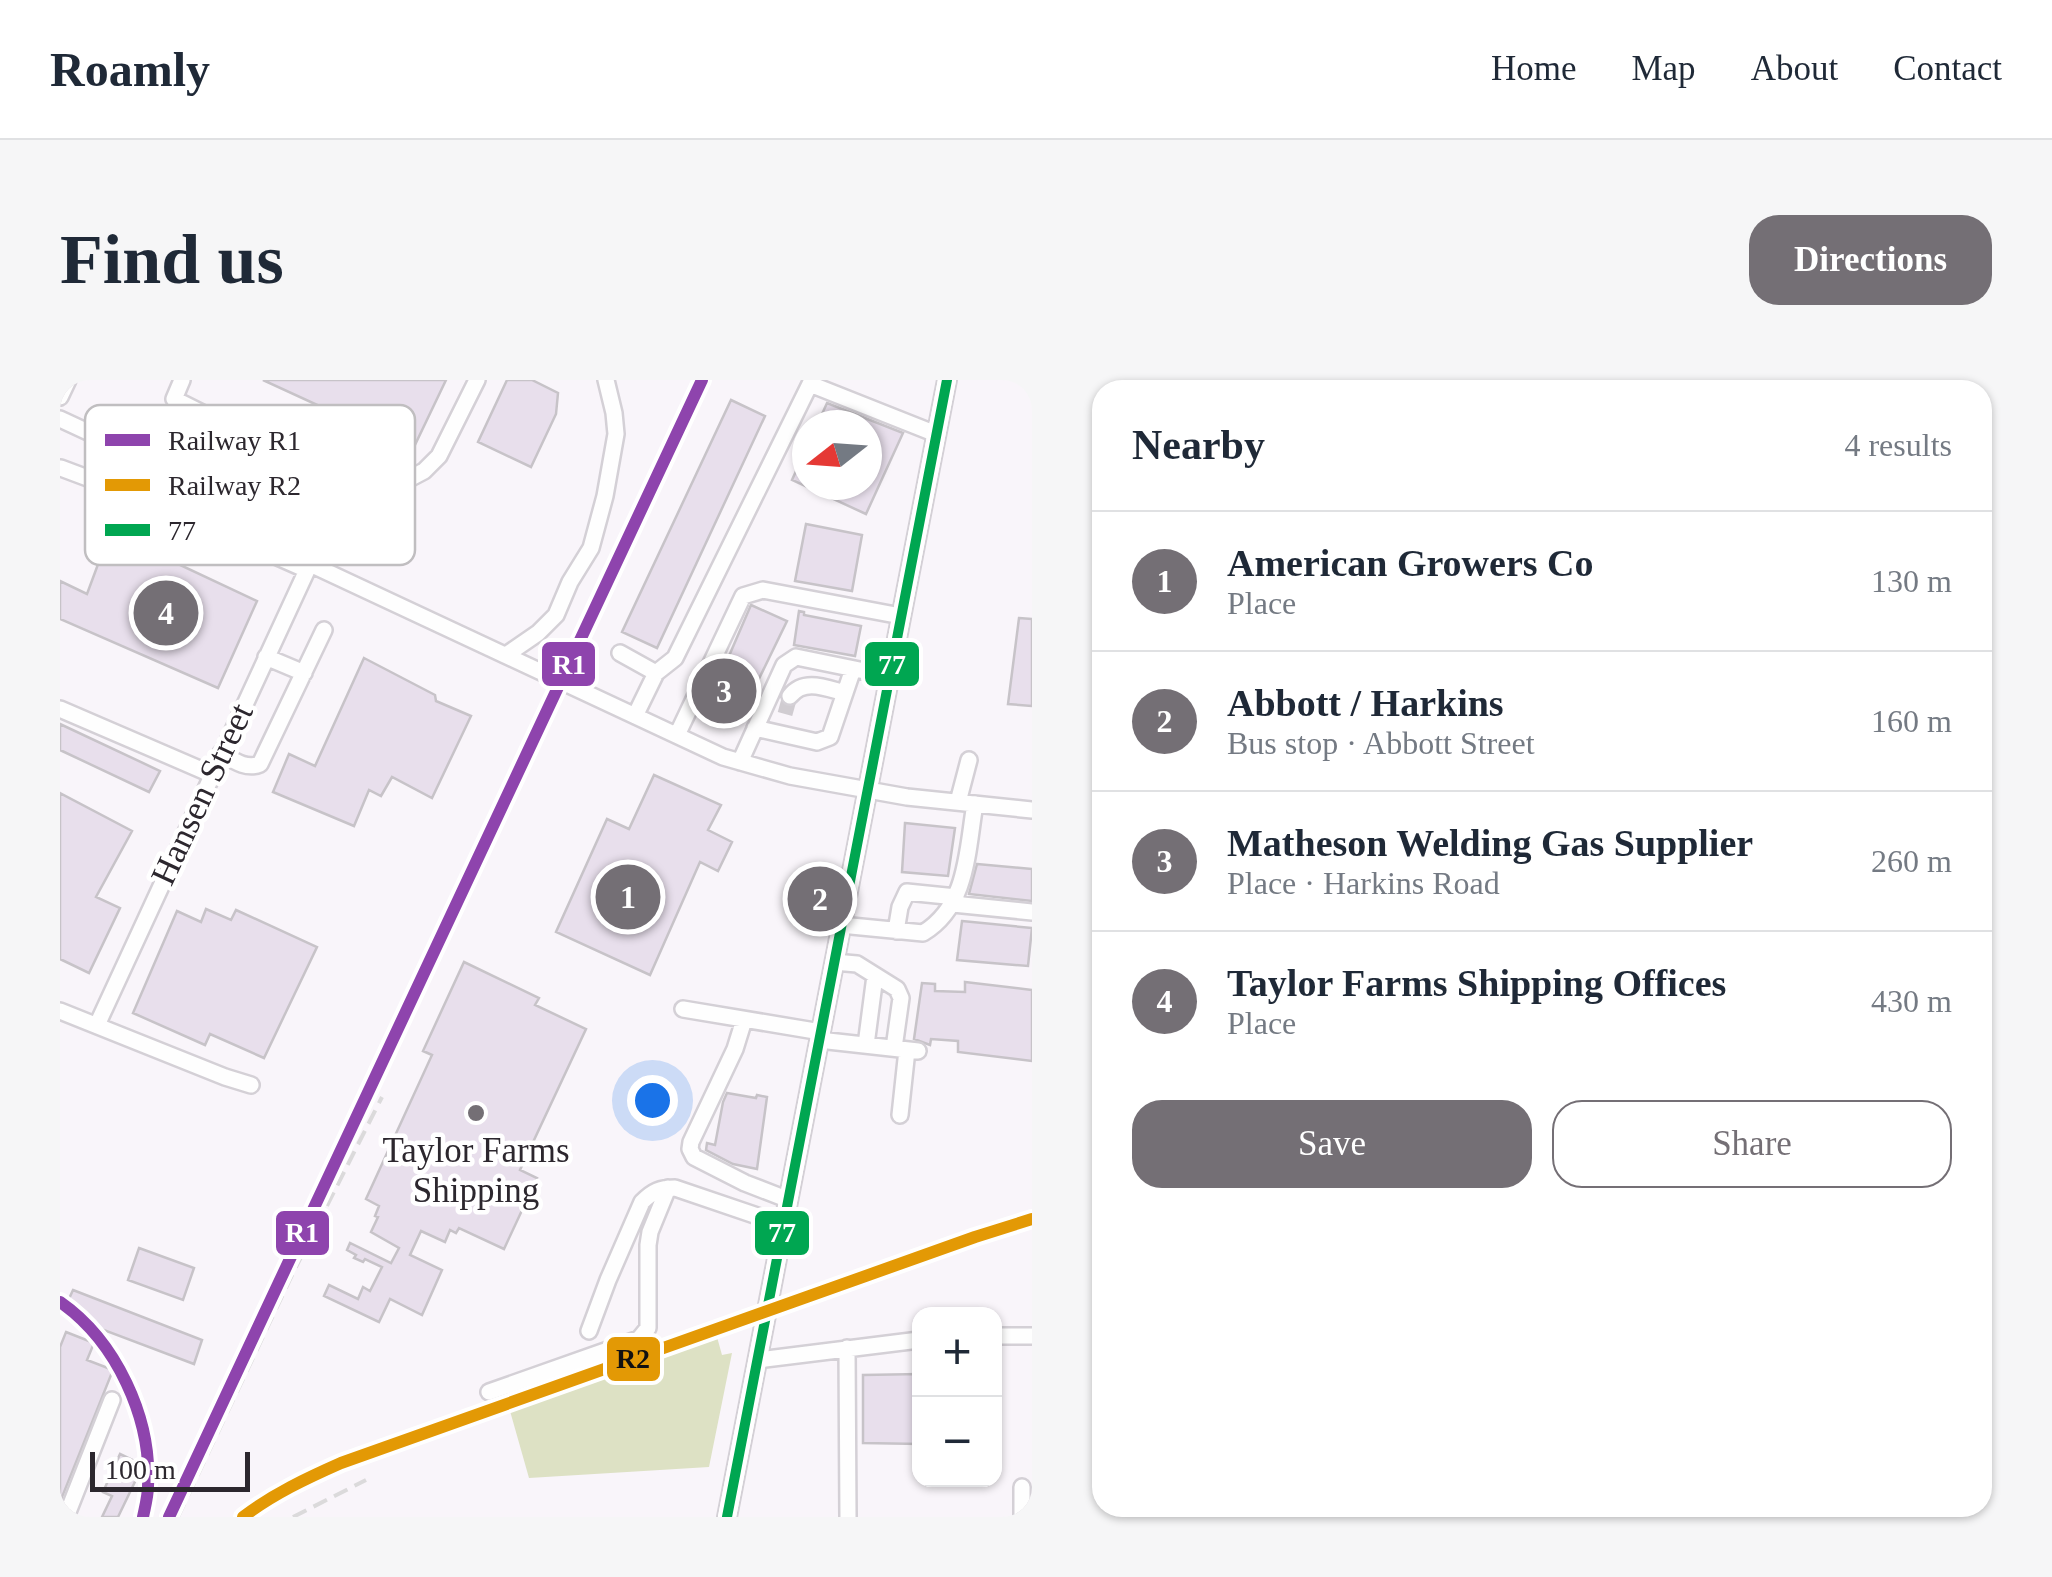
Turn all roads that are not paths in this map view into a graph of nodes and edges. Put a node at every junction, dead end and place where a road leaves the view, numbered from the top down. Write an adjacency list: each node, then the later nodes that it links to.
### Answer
1 (68, 380): 6 (street)
2 (182, 380): 7 (street)
3 (476, 380): 11 (street, Hansen Street)
4 (606, 380): 17 (street)
5 (946, 380): 10 (main road)
6 (60, 396)
7 (184, 404)
8 (60, 419): 9 (street)
9 (85, 431)
10 (936, 434): 14 (main road); 21 (street)
11 (415, 476)
12 (303, 565): 13 (street)
13 (308, 567): 17 (street); 18 (street, Hansen Street)
14 (901, 616): 22 (main road); 30 (street)
15 (324, 630): 20 (street)
16 (620, 653): 21 (street)
17 (506, 656): 27 (street)
18 (266, 657): 20 (street); 31 (street, Hansen Street)
19 (852, 669): 22 (street); 23 (street); 28 (street)
20 (304, 673): 31 (street)
21 (656, 673): 27 (street)
22 (889, 676): 35 (main road)
23 (845, 693): 24 (street); 29 (street)
24 (790, 696)
25 (60, 709): 34 (street)
26 (785, 714): 29 (street)
27 (636, 716): 30 (street)
28 (756, 728): 29 (street); 33 (street)
29 (780, 734)
30 (677, 735): 33 (street)
31 (221, 753): 34 (street, Hansen Street)
32 (969, 760): 36 (street)
33 (740, 762): 35 (street)
34 (211, 774): 48 (street, Hansen Street)
35 (867, 788): 36 (street); 41 (main road)
36 (958, 802): 37 (street)
37 (975, 804): 38 (street); 39 (street)
38 (1032, 810)
39 (955, 900): 40 (street); 42 (street); 42 (street)
40 (1032, 912)
41 (841, 926): 42 (street); 43 (main road)
42 (896, 931)
43 (834, 962): 44 (street); 49 (main road)
44 (876, 976): 50 (street); 51 (street)
45 (683, 1009): 47 (street)
46 (60, 1010): 48 (street)
47 (744, 1020): 49 (street); 55 (street)
48 (96, 1025): 52 (street)
49 (820, 1036): 50 (street); 55 (main road)
50 (866, 1045): 51 (street)
51 (907, 1049): 53 (street)
52 (251, 1085)
53 (900, 1115)
54 (668, 1188): 56 (street); 57 (street); 63 (street)
55 (789, 1200): 56 (main road)
56 (784, 1226): 62 (main road)
57 (589, 1330)
58 (1002, 1336): 59 (street)
59 (1032, 1336)
60 (912, 1341): 61 (street)
61 (847, 1348): 62 (street); 69 (street)
62 (758, 1360): 68 (main road)
63 (489, 1392)
64 (112, 1400): 67 (street)
65 (1022, 1487): 66 (street)
66 (1026, 1516)
67 (66, 1517)
68 (727, 1517)
69 (848, 1517)

